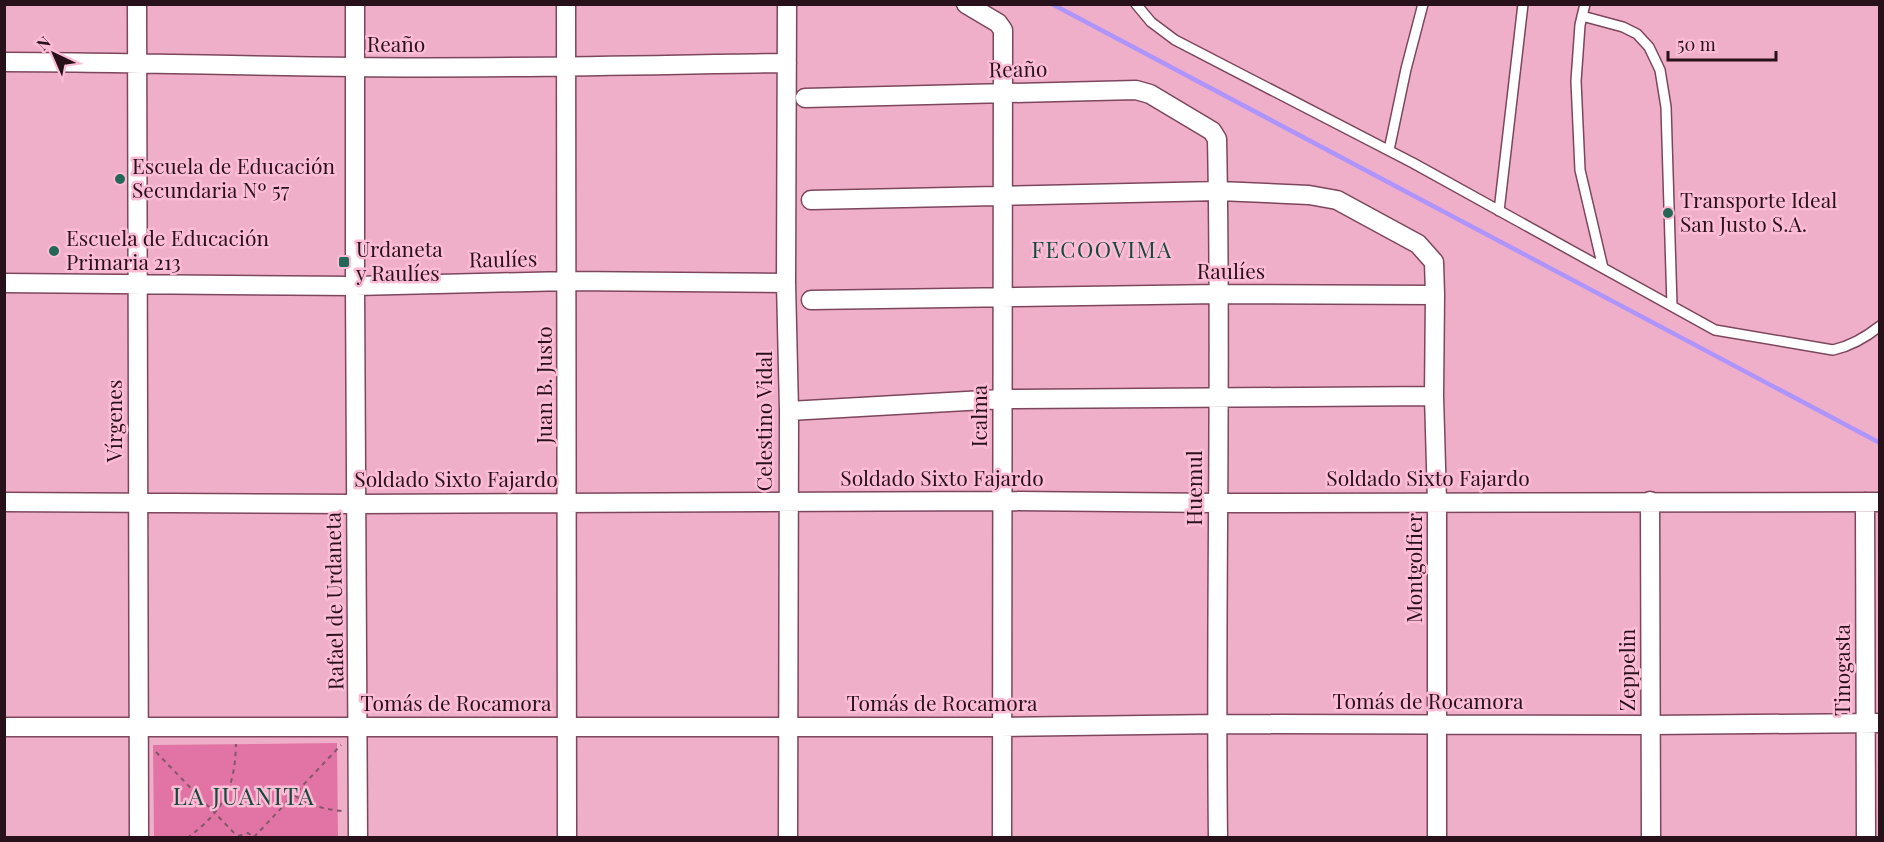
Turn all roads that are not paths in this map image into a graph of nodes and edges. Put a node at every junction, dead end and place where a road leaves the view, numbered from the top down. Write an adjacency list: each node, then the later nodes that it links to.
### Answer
1 (137, 4): 12 (street, Vírgenes)
2 (355, 4): 14 (street, Rafael de Urdaneta)
3 (566, 4): 15 (street, Juan B. Justo)
4 (787, 4): 13 (street, Celestino Vidal)
5 (966, 4): 16 (street, Icalma)
6 (1136, 4): 19 (lane)
7 (1423, 4): 19 (lane)
8 (1523, 4): 23 (lane)
9 (1585, 4): 10 (lane)
10 (1582, 16): 24 (lane); 34 (lane)
11 (4, 62): 12 (street, Reaño)
12 (138, 62): 14 (street, Reaño); 28 (street, Vírgenes)
13 (787, 63): 15 (street, Reaño); 26 (street, Celestino Vidal)
14 (355, 67): 15 (street, Reaño); 29 (street, Rafael de Urdaneta)
15 (566, 67): 25 (street, Juan B. Justo)
16 (1003, 92): 17 (street, Reaño); 18 (street, Reaño); 21 (street, Icalma)
17 (804, 98)
18 (1217, 139): 20 (street, Huemul)
19 (1389, 150): 23 (lane)
20 (1218, 191): 21 (street); 30 (street, Huemul); 31 (street, Montgolfier)
21 (1002, 195): 22 (street); 32 (street, Icalma)
22 (811, 200)
23 (1499, 211): 24 (lane)
24 (1603, 268): 34 (lane)
25 (568, 282): 26 (street, Raulíes); 29 (street, Raulíes); 45 (street, Juan B. Justo)
26 (786, 283): 39 (street, Celestino Vidal)
27 (4, 284): 28 (street, Raulíes)
28 (137, 284): 29 (street, Raulíes); 44 (street, Vírgenes)
29 (355, 286): 49 (street, Rafael de Urdaneta)
30 (1219, 294): 31 (street, Raulíes); 32 (street, Raulíes); 37 (street, Huemul)
31 (1435, 295): 36 (street, Montgolfier)
32 (1003, 296): 33 (street, Raulíes); 38 (street, Icalma)
33 (811, 300)
34 (1672, 306): 35 (lane)
35 (1880, 326)
36 (1434, 396): 37 (street); 41 (street, Montgolfier)
37 (1218, 397): 38 (street); 47 (street, Huemul)
38 (1002, 399): 39 (street); 40 (street, Icalma)
39 (789, 411): 46 (street, Celestino Vidal)
40 (1003, 501): 46 (street, Soldado Sixto Fajardo); 47 (street, Soldado Sixto Fajardo); 58 (street, Icalma)
41 (1437, 501): 42 (street, Soldado Sixto Fajardo); 47 (street, Soldado Sixto Fajardo); 52 (street, Montgolfier)
42 (1650, 501): 48 (street, Soldado Sixto Fajardo); 53 (street, Zeppelin)
43 (4, 502): 44 (street, Soldado Sixto Fajardo)
44 (138, 502): 49 (street, Soldado Sixto Fajardo); 59 (street, Vírgenes)
45 (567, 502): 46 (street, Soldado Sixto Fajardo); 49 (street, Soldado Sixto Fajardo); 56 (street, Juan B. Justo)
46 (788, 502): 57 (street, Celestino Vidal)
47 (1218, 502): 51 (street, Huemul)
48 (1872, 502): 50 (street, Tinogasta)
49 (356, 504): 55 (street, Rafael de Urdaneta)
50 (1872, 723): 53 (street, Tomás de Rocamora); 68 (street, Tinogasta)
51 (1217, 724): 52 (street, Tomás de Rocamora); 58 (street, Tomás de Rocamora); 65 (street, Huemul)
52 (1438, 725): 53 (street, Tomás de Rocamora); 66 (street, Montgolfier)
53 (1651, 725): 67 (street, Zeppelin)
54 (4, 727): 59 (street, Tomás de Rocamora)
55 (358, 727): 56 (street, Tomás de Rocamora); 59 (street, Tomás de Rocamora); 61 (street, Rafael de Urdaneta)
56 (567, 727): 57 (street, Tomás de Rocamora); 62 (street, Juan B. Justo)
57 (788, 727): 58 (street, Tomás de Rocamora); 63 (street, Celestino Vidal)
58 (1002, 727): 64 (street, Icalma)
59 (138, 730): 60 (street, Vírgenes)
60 (138, 837)
61 (358, 837)
62 (567, 837)
63 (788, 837)
64 (1002, 837)
65 (1218, 837)
66 (1437, 837)
67 (1651, 837)
68 (1866, 837)

